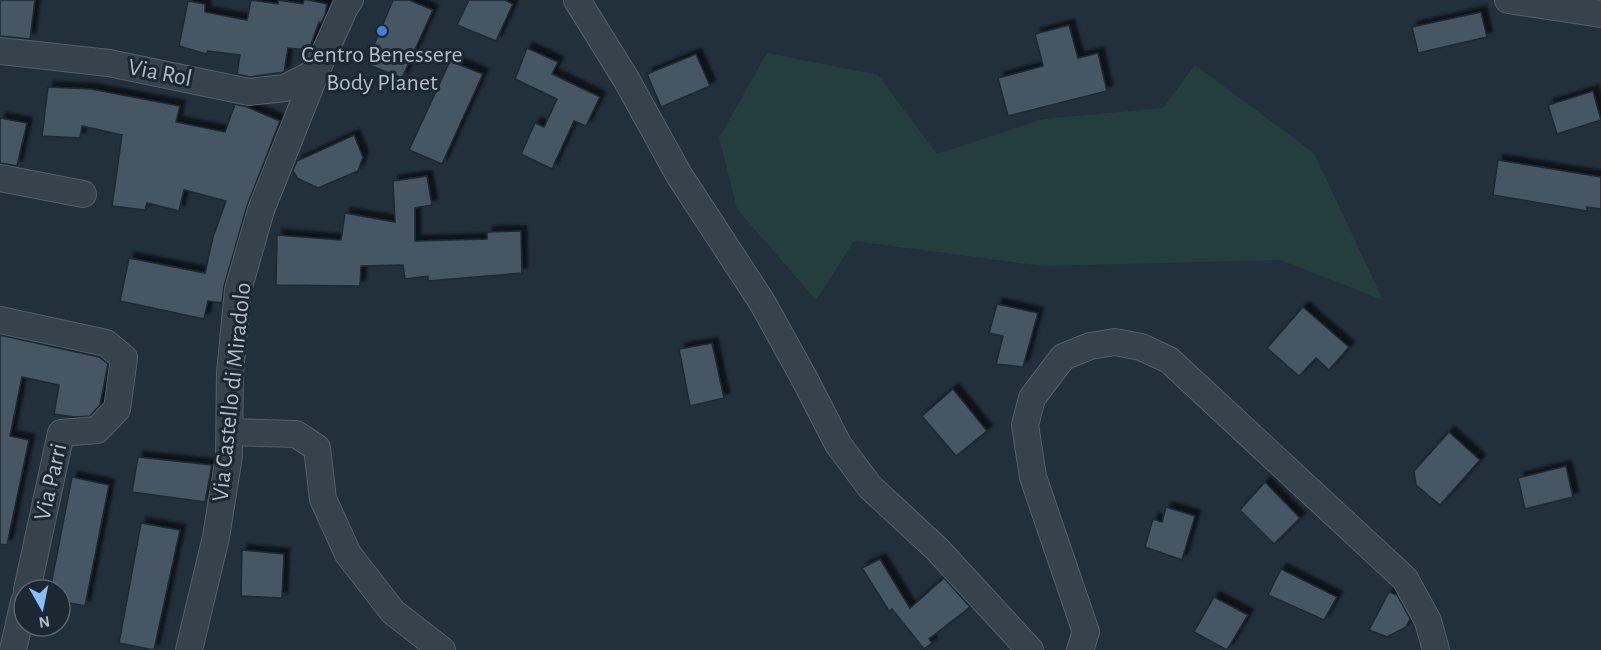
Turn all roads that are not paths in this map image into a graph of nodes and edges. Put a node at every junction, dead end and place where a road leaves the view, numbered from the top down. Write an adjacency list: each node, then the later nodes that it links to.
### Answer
1 (350, 0): 6 (street, Via Castello di Miradolo)
2 (577, 0): 14 (street)
3 (1508, 0): 4 (street)
4 (1601, 14)
5 (0, 51): 6 (street, Via Rol)
6 (316, 72): 10 (street, Via Castello di Miradolo)
7 (0, 178): 8 (street)
8 (83, 194)
9 (4, 321): 11 (street, Via Parri)
10 (230, 432): 12 (street, Via Castello di Miradolo); 13 (street)
11 (30, 578)
12 (189, 650)
13 (442, 650)
14 (1030, 650)
15 (1080, 650): 16 (street)
16 (1436, 650)

